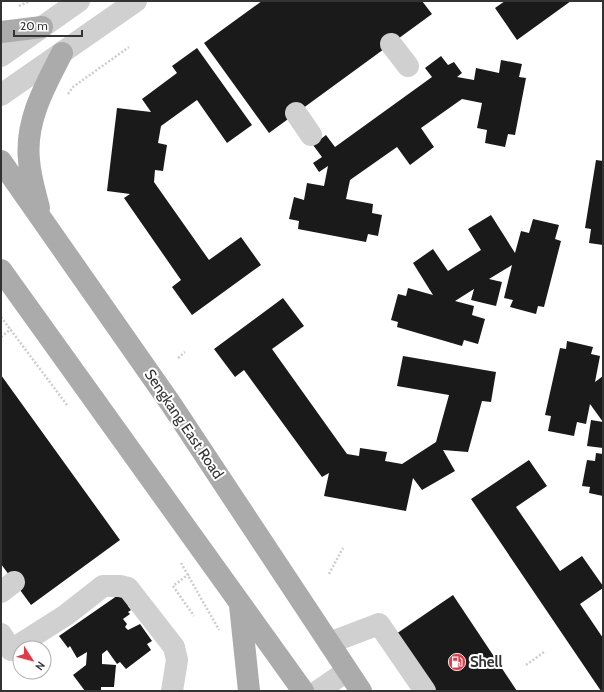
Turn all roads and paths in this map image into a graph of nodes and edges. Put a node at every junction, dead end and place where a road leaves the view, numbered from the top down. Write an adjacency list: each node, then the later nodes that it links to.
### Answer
1 (79, 1): 3 (street)
2 (136, 1): 7 (street)
3 (42, 27): 4 (main road); 8 (street)
4 (1, 32)
5 (391, 44): 9 (street)
6 (129, 47): 11 (path)
7 (62, 52): 10 (street); 15 (main road)
8 (1, 56)
9 (408, 66)
10 (1, 96)
11 (65, 99)
12 (296, 113): 13 (street)
13 (311, 135)
14 (1, 161): 15 (main road, Sengkang East Road)
15 (40, 215): 31 (main road, Sengkang East Road)
16 (1, 270): 27 (main road)
17 (1, 317): 18 (path)
18 (11, 330): 19 (path); 22 (path)
19 (1, 337)
20 (185, 352): 21 (path)
21 (178, 358)
22 (70, 408)
23 (343, 548): 26 (path)
24 (180, 562): 25 (path)
25 (189, 574): 28 (path); 30 (path)
26 (329, 574)
27 (240, 603): 36 (main road); 37 (main road)
28 (194, 616)
29 (1, 634): 35 (street)
30 (221, 636)
31 (329, 642): 34 (main road, Sengkang East Road); 40 (street)
32 (544, 652): 33 (path)
33 (526, 665)
34 (347, 671): 38 (street); 39 (main road, Sengkang East Road)
35 (172, 691)
36 (249, 691)
37 (303, 691)
38 (318, 691)
39 (361, 691)
40 (425, 691)

